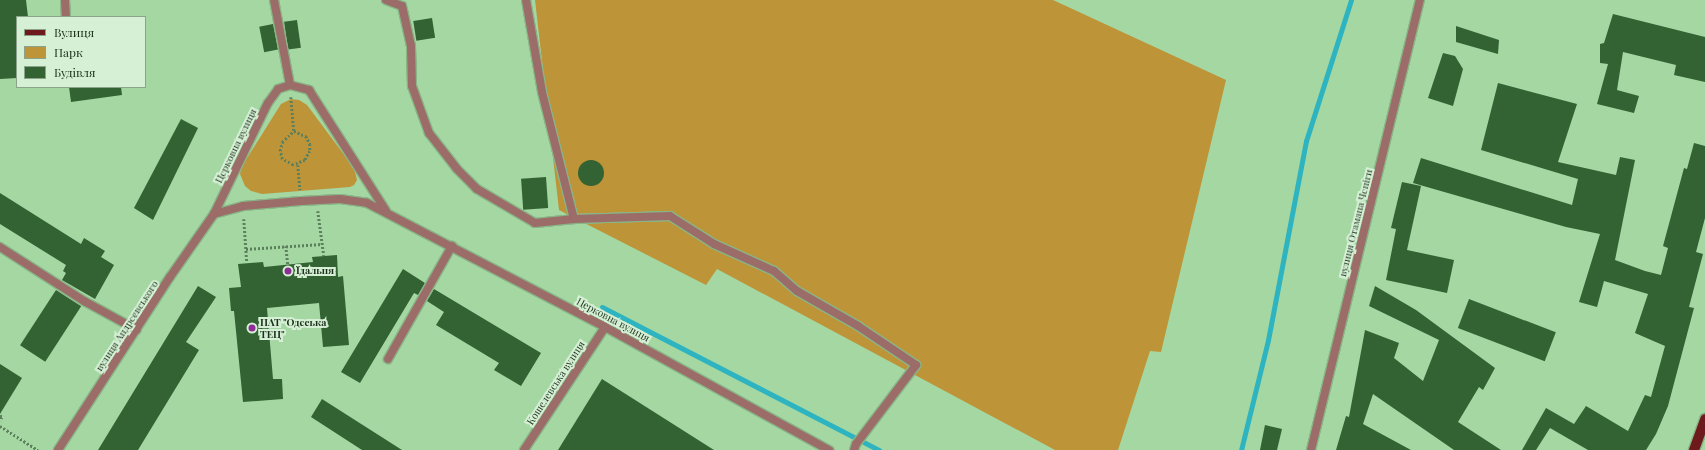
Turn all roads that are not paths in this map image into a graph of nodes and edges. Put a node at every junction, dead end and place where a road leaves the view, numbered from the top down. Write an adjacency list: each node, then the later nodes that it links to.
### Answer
1 (65, 0): 6 (street)
2 (274, 0): 7 (street)
3 (386, 0): 10 (street)
4 (526, 0): 10 (street)
5 (1420, 0): 21 (street, вулиця Отамана Чепіги)
6 (66, 16)
7 (290, 84): 8 (street); 9 (street, Церковна вулиця)
8 (386, 211): 9 (street, Церковна вулиця); 11 (street, Церковна вулиця)
9 (214, 214): 14 (street, вулиця Андреєвського)
10 (574, 219): 17 (street)
11 (452, 246): 13 (street, Церковна вулиця); 15 (street)
12 (0, 247): 14 (street)
13 (605, 327): 19 (street, Кошелевська вулиця); 20 (street, Церковна вулиця)
14 (137, 330): 18 (street, вулиця Андреєвського)
15 (388, 359)
16 (1705, 419): 22 (main road)
17 (855, 447)
18 (58, 450)
19 (524, 450)
20 (829, 450)
21 (1311, 450)
22 (1694, 450)

